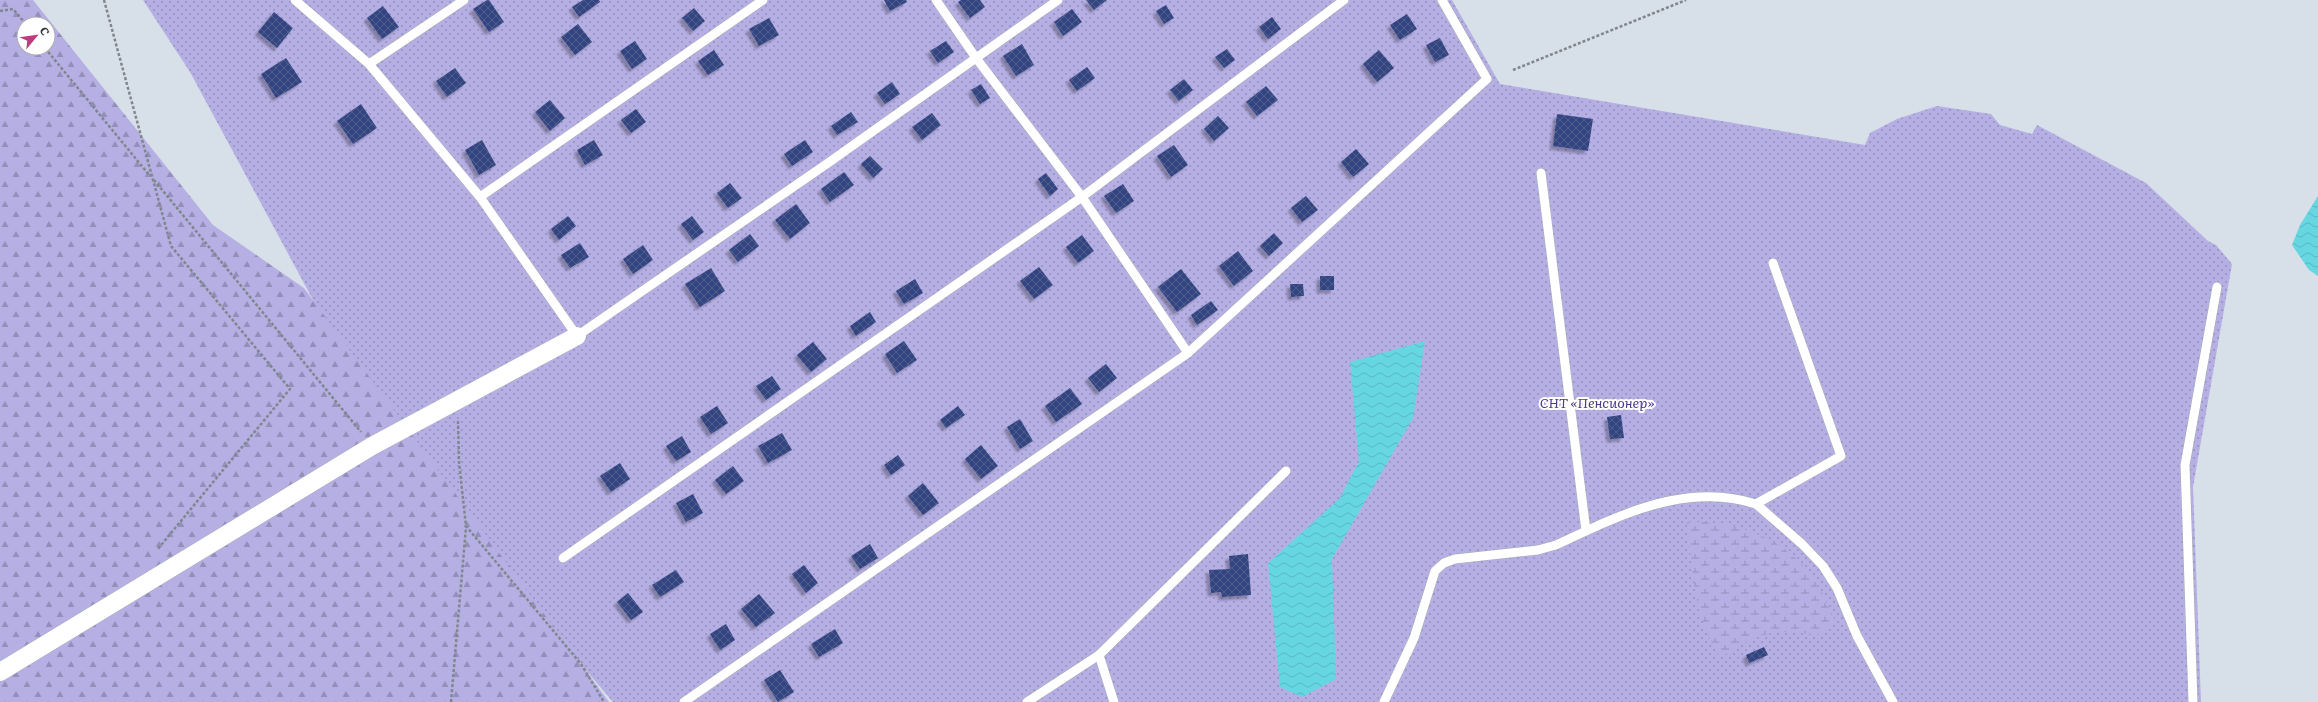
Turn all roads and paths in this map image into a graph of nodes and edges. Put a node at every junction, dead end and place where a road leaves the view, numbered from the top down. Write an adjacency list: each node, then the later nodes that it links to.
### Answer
1 (104, 0): 17 (path)
2 (295, 0): 14 (lane)
3 (464, 0): 14 (lane)
4 (763, 0): 18 (lane)
5 (936, 0): 13 (lane)
6 (1058, 0): 13 (lane)
7 (1344, 0): 19 (lane)
8 (1442, 0): 23 (lane)
9 (1686, 0): 15 (path)
10 (0, 11): 11 (path)
11 (19, 16)
12 (52, 56): 17 (path)
13 (976, 58): 19 (lane); 22 (lane)
14 (369, 64): 18 (lane)
15 (1513, 70)
16 (1541, 173): 29 (lane)
17 (152, 178): 25 (path); 30 (path)
18 (480, 197): 22 (lane)
19 (1082, 197): 23 (lane); 31 (lane)
20 (1773, 263): 27 (lane)
21 (2217, 287): 41 (lane)
22 (577, 336): 24 (street)
23 (1188, 353): 36 (lane)
24 (457, 400): 25 (street); 28 (path)
25 (372, 446): 33 (street)
26 (1286, 470): 32 (lane)
27 (1756, 504): 29 (lane); 40 (lane)
28 (466, 526): 34 (path); 35 (path)
29 (1586, 531): 39 (lane)
30 (157, 550)
31 (563, 558)
32 (1099, 655): 37 (lane); 38 (lane)
33 (0, 672)
34 (451, 702)
35 (604, 702)
36 (684, 702)
37 (1027, 702)
38 (1114, 702)
39 (1384, 702)
40 (1893, 702)
41 (2193, 702)

